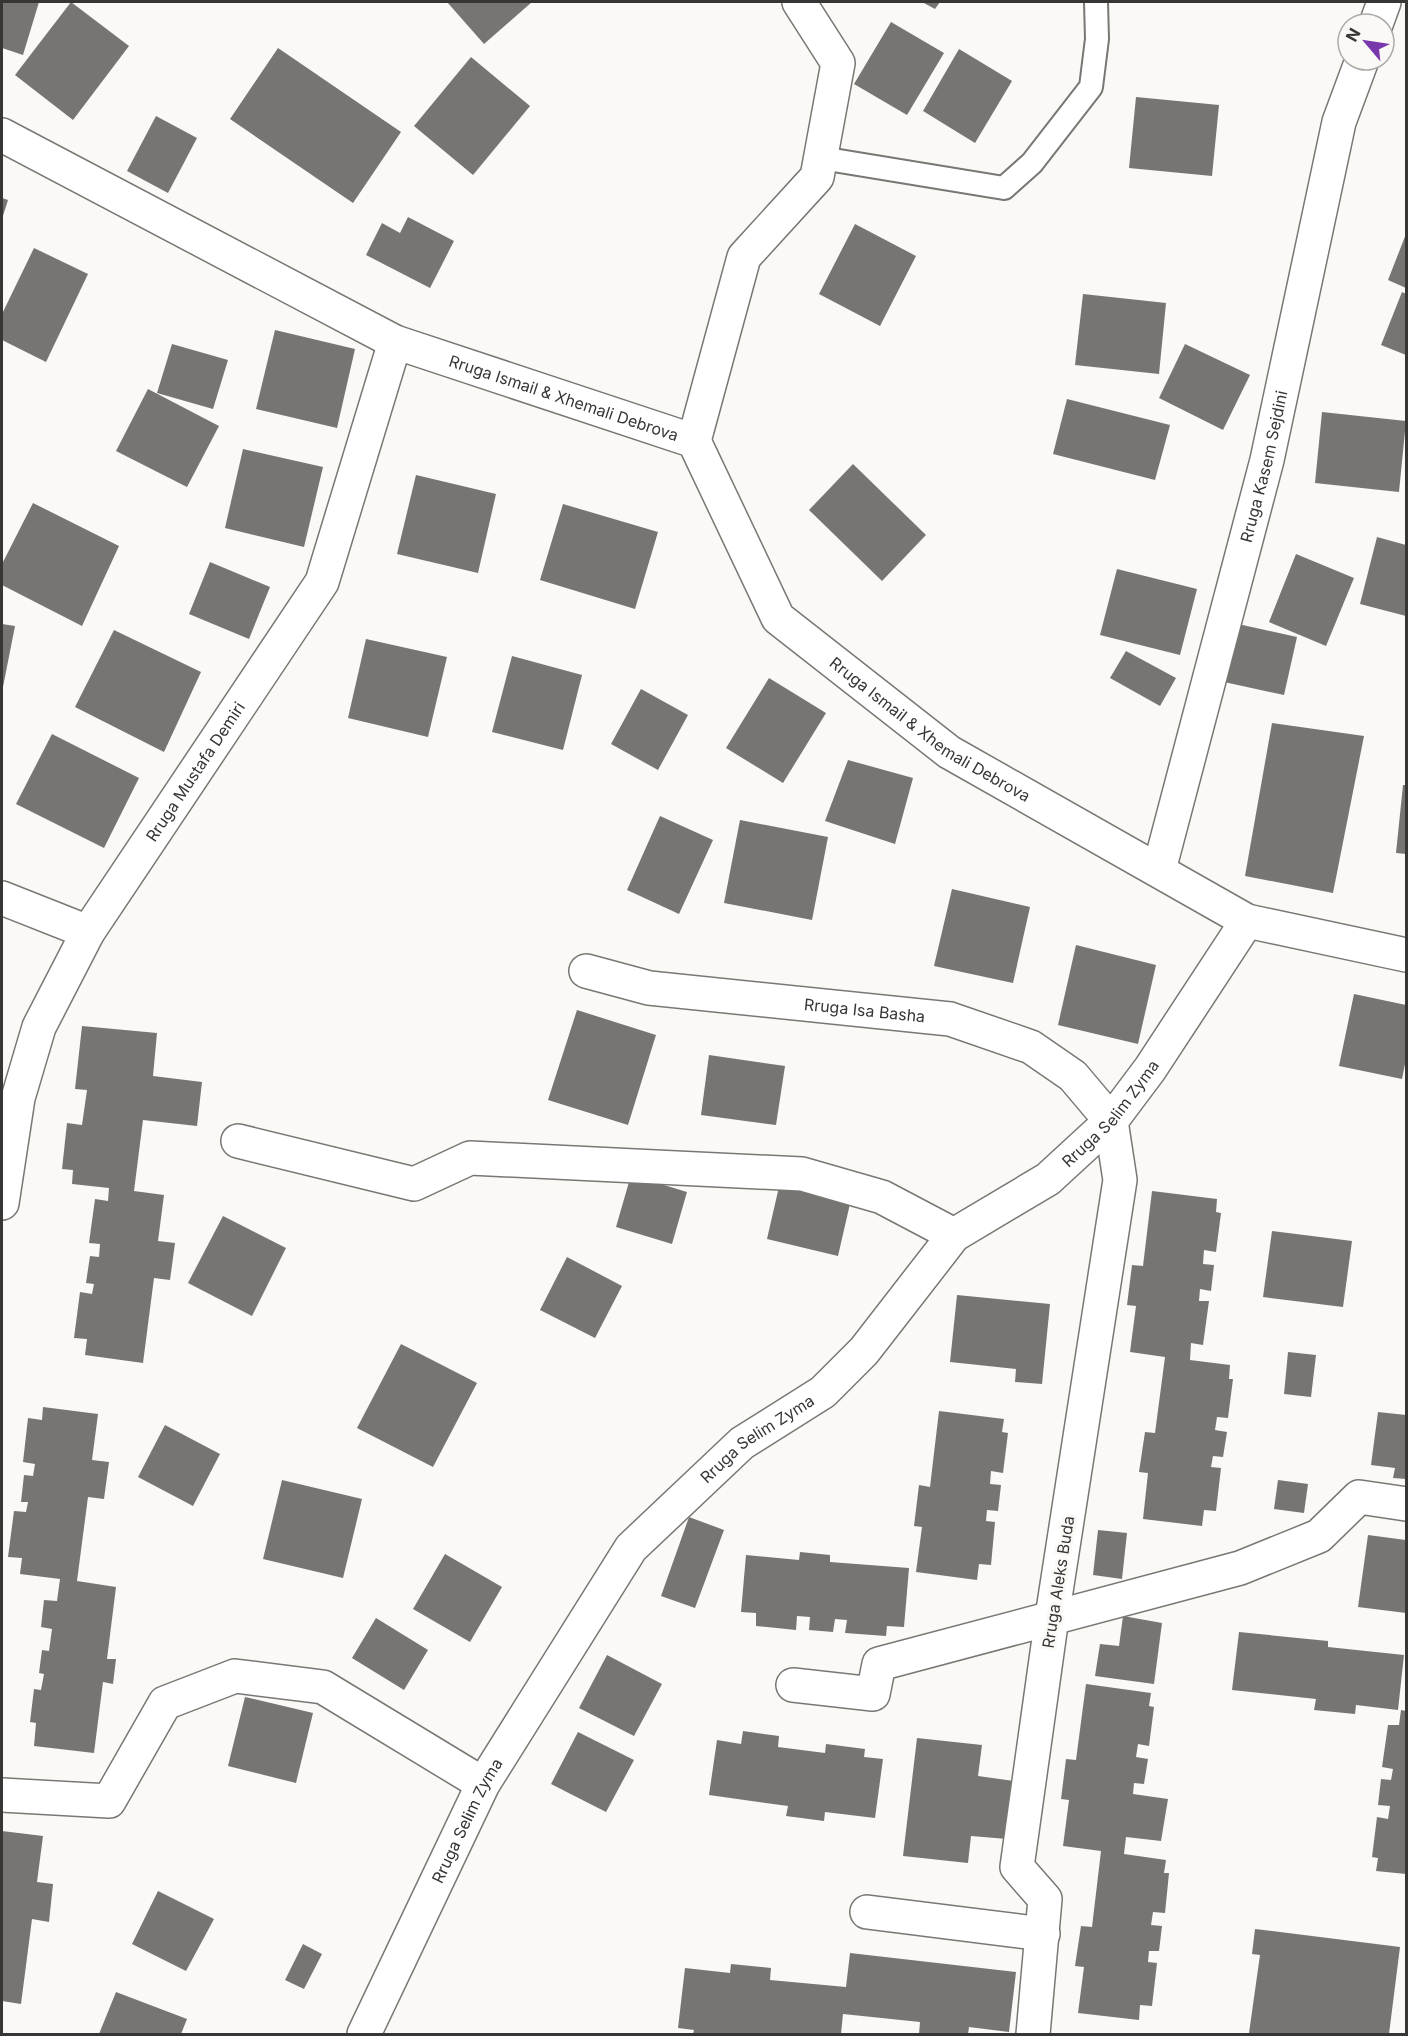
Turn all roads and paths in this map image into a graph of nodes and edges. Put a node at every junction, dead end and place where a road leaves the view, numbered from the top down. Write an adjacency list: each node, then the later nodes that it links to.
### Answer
1 (799, 2): 5 (street)
2 (1096, 2): 5 (lane)
3 (1358, 72): 8 (street, Rruga Kasem Sejdini)
4 (2, 135): 6 (street, Rruga Ismail & Xhemali Debrova)
5 (821, 158): 7 (street)
6 (395, 342): 7 (street, Rruga Ismail & Xhemali Debrova); 11 (street, Rruga Mustafa Demiri)
7 (694, 441): 8 (street, Rruga Ismail & Xhemali Debrova)
8 (1159, 870): 10 (street, Rruga Ismail & Xhemali Debrova)
9 (2, 898): 11 (street)
10 (1247, 921): 12 (street, Rruga Ismail & Xhemali Debrova); 14 (street, Rruga Selim Zyma)
11 (88, 932): 16 (street, Rruga Mustafa Demiri)
12 (1407, 955)
13 (586, 971): 14 (street, Rruga Isa Basha)
14 (1111, 1121): 17 (street, Rruga Selim Zyma); 19 (street, Rruga Aleks Buda)
15 (238, 1141): 17 (street)
16 (2, 1203)
17 (954, 1235): 21 (street, Rruga Selim Zyma)
18 (1407, 1504): 19 (street)
19 (1052, 1617): 20 (street); 24 (street, Rruga Aleks Buda)
20 (793, 1685)
21 (483, 1784): 22 (street); 25 (street, Rruga Selim Zyma)
22 (2, 1795)
23 (867, 1912): 24 (street)
24 (1043, 1934): 26 (street, Rruga Aleks Buda)
25 (364, 2034)
26 (1033, 2034)

